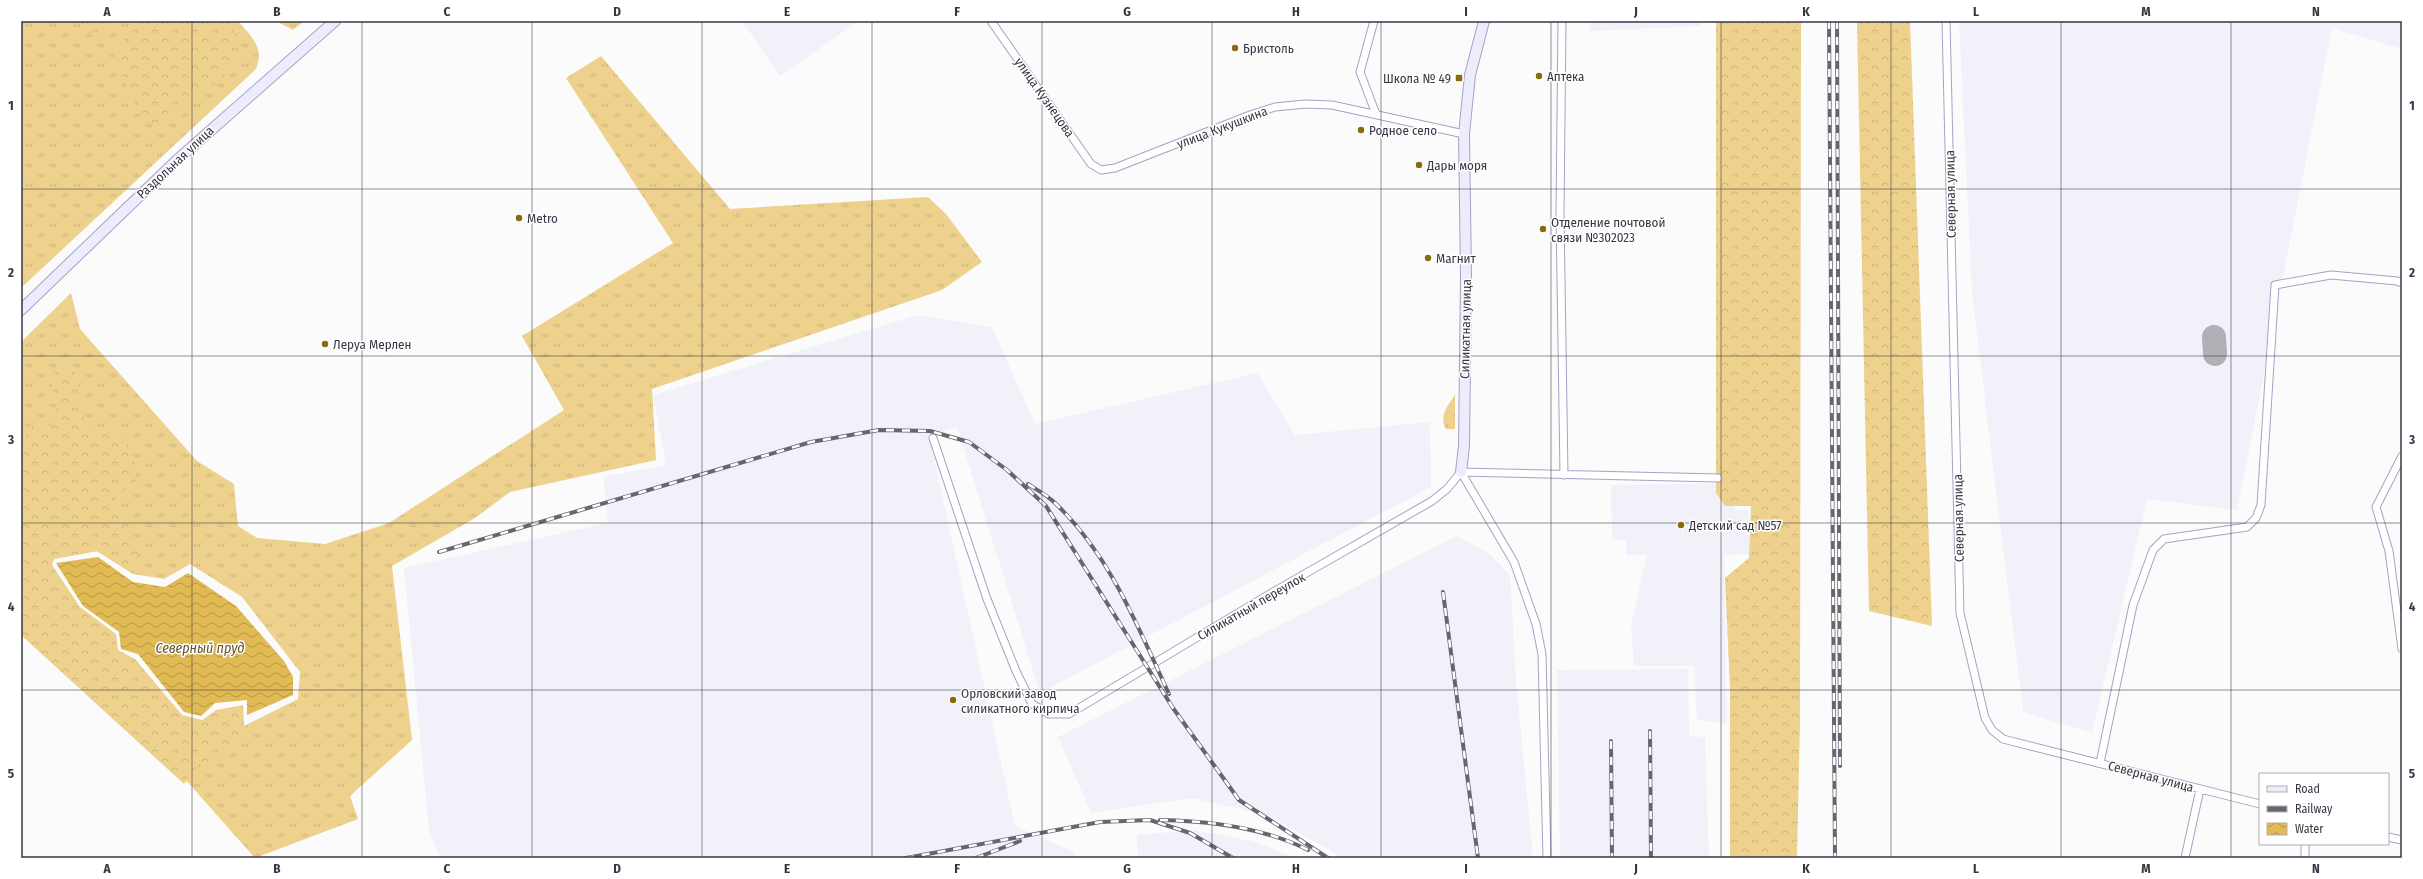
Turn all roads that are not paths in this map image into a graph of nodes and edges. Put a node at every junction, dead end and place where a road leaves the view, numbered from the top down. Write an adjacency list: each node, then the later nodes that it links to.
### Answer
1 (335, 21): 11 (street, Раздольная улица)
2 (991, 21): 9 (street, улица Кузнецова)
3 (1374, 21): 7 (street)
4 (1484, 21): 8 (street, Силикатная улица)
5 (1562, 21): 15 (street)
6 (1946, 21): 18 (street, Северная улица)
7 (1376, 114): 8 (street, улица Кукушкина); 9 (street, улица Кукушкина)
8 (1464, 134): 14 (street, Силикатная улица)
9 (1101, 170)
10 (2402, 283): 18 (street)
11 (21, 310)
12 (933, 438): 14 (street, Силикатный переулок)
13 (2402, 456): 17 (street)
14 (1461, 472): 15 (street); 24 (street)
15 (1564, 475): 16 (street)
16 (1718, 478)
17 (2402, 649)
18 (2100, 763): 19 (street, Северная улица)
19 (2200, 789): 20 (street, Северная улица); 25 (street)
20 (2259, 804)
21 (2389, 837): 22 (street)
22 (2402, 840)
23 (2305, 845): 26 (street)
24 (1547, 858)
25 (2185, 858)
26 (2305, 858)

